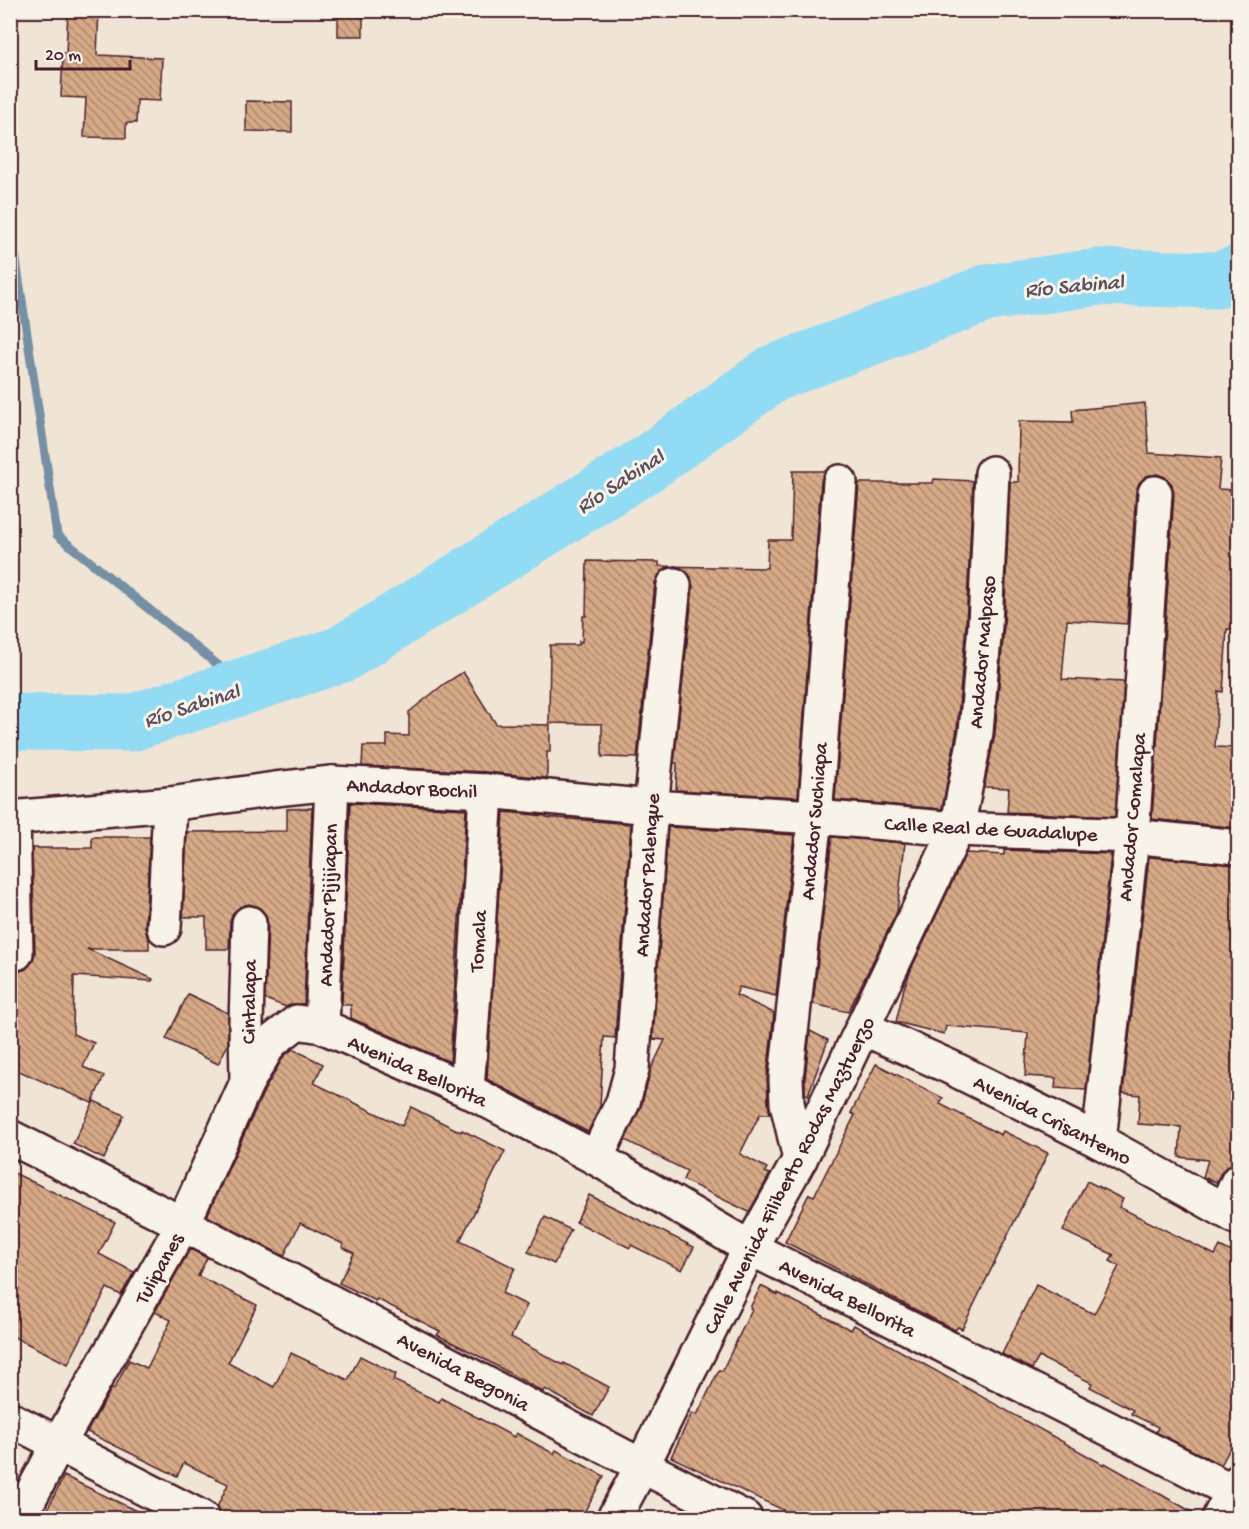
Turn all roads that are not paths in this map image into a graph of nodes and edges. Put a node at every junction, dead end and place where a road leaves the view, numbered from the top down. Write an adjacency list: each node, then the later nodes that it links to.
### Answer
1 (992, 473): 11 (street, Andador Malpaso)
2 (840, 482): 9 (street, Andador Suchiapa)
3 (1155, 493): 12 (street, Andador Comalapa)
4 (674, 585): 8 (street, Andador Palenque)
5 (332, 783): 6 (street, Andador Bochil); 7 (street, Andador Bochil); 17 (street, Andador Pijijiapan)
6 (486, 791): 8 (street, Andador Bochil); 20 (street, Tomala)
7 (170, 804): 10 (street, Andador Bochil); 15 (street)
8 (651, 807): 9 (street, Andador Bochil); 23 (street, Andador Palenque)
9 (815, 817): 11 (street, Calle Real de Guadalupe); 24 (street, Andador Suchiapa)
10 (12, 818): 16 (street)
11 (957, 829): 12 (street, Calle Real de Guadalupe); 18 (street, Calle Avenida Filiberto Rodas Maztuerzo)
12 (1132, 836): 13 (street, Calle Real de Guadalupe); 22 (street, Andador Comalapa)
13 (1239, 847)
14 (249, 923): 19 (street, Cintalapa)
15 (164, 928)
16 (16, 952)
17 (309, 1024): 19 (street, Tulipanes); 20 (street, Avenida Bellorita)
18 (863, 1028): 22 (street, Avenida Crisantemo); 24 (street, Calle Avenida Filiberto Rodas Maztuerzo)
19 (247, 1082): 27 (street, Tulipanes)
20 (467, 1090): 23 (street, Avenida Bellorita)
21 (10, 1137): 27 (street, Avenida Begonia)
22 (1099, 1141): 26 (street, Avenida Crisantemo)
23 (597, 1158): 28 (street, Avenida Bellorita)
24 (800, 1159): 28 (street, Calle Avenida Filiberto Rodas Maztuerzo)
25 (1239, 1181): 26 (street)
26 (1231, 1214)
27 (183, 1224): 30 (street, Tulipanes); 31 (street, Avenida Begonia)
28 (750, 1248): 31 (street, Calle Avenida Filiberto Rodas Maztuerzo); 32 (street, Avenida Bellorita)
29 (10, 1419): 30 (street)
30 (58, 1444): 33 (street, Tulipanes); 34 (street)
31 (642, 1466): 35 (street, Calle Avenida Filiberto Rodas Maztuerzo); 36 (street, Avenida Begonia)
32 (1232, 1496)
33 (19, 1518)
34 (202, 1518)
35 (614, 1518)
36 (745, 1518)

